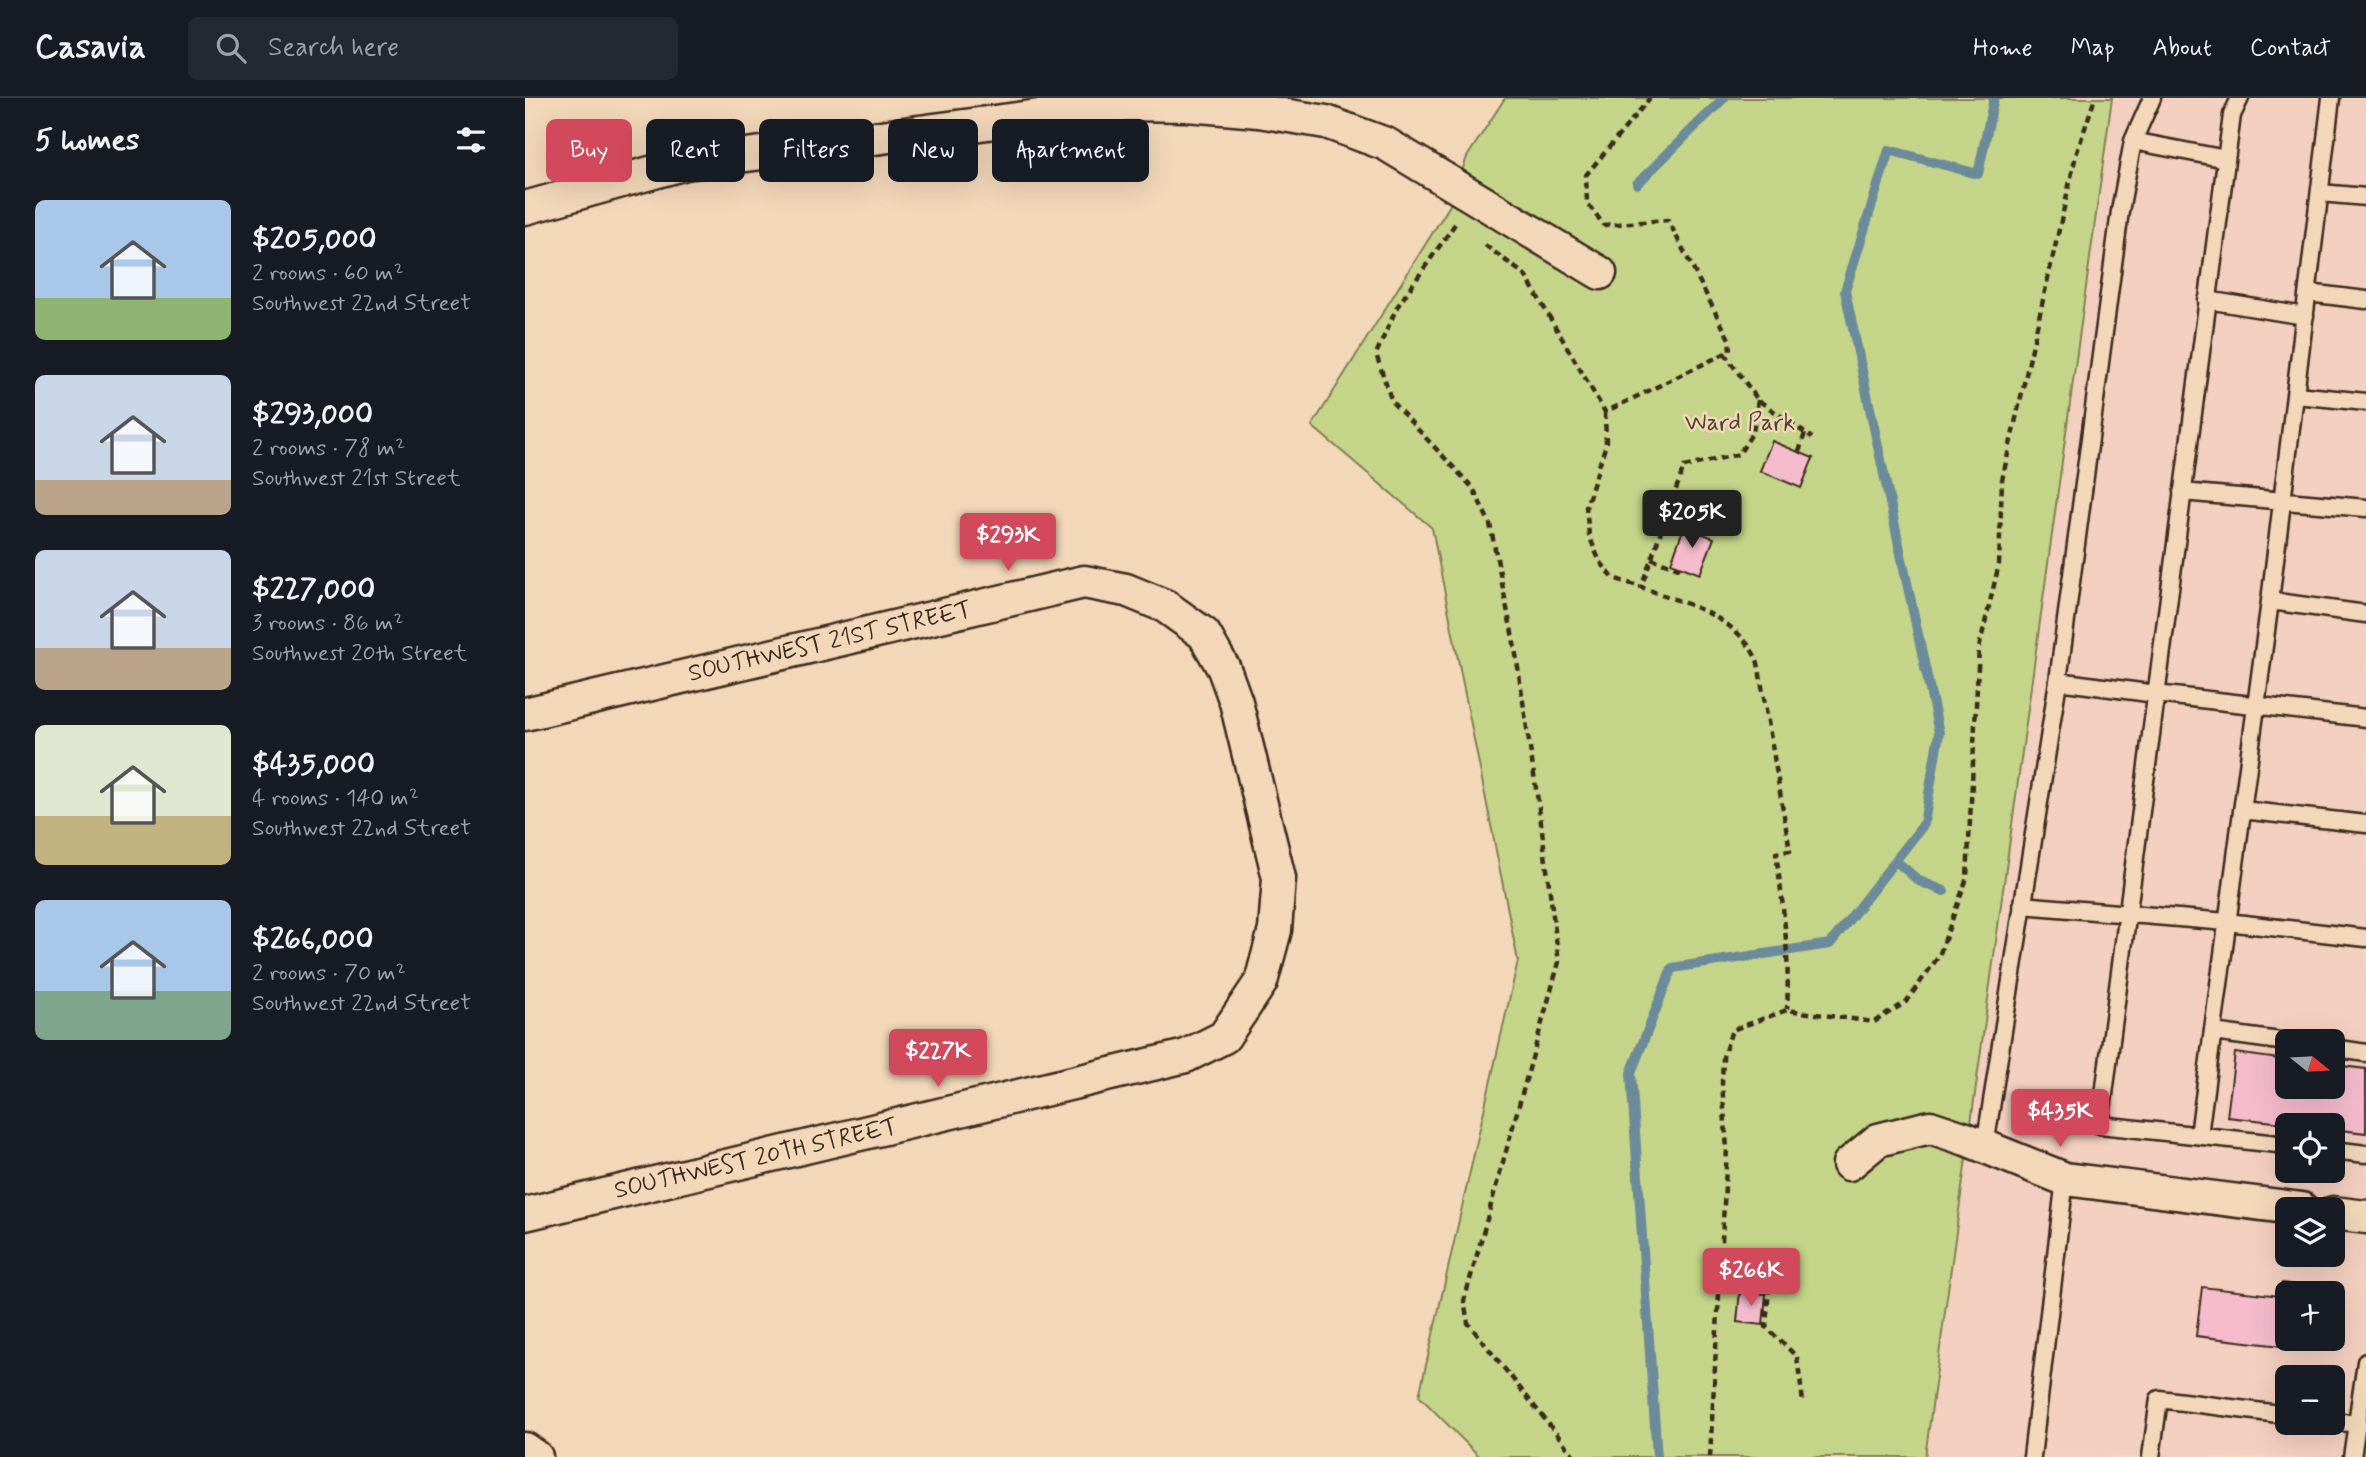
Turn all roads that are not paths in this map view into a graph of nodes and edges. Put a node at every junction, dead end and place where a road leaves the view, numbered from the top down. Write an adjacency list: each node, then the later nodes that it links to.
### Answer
1 (2152, 98): 4 (lane)
2 (2240, 98): 5 (lane)
3 (2331, 98): 6 (lane)
4 (2133, 141): 5 (lane); 21 (lane)
5 (2226, 159): 11 (lane)
6 (2320, 193): 7 (lane); 10 (lane)
7 (2366, 197)
8 (525, 208): 9 (street)
9 (1600, 273)
10 (2308, 293): 12 (lane); 13 (lane)
11 (2207, 300): 13 (lane); 16 (lane)
12 (2366, 300)
13 (2305, 316): 14 (lane)
14 (2296, 395): 15 (lane); 17 (lane)
15 (2366, 402)
16 (2182, 492): 17 (lane); 22 (lane)
17 (2281, 502): 18 (lane); 19 (lane)
18 (2366, 508)
19 (2270, 601): 20 (lane); 23 (lane)
20 (2366, 614)
21 (2058, 681): 22 (lane); 29 (lane)
22 (2156, 694): 23 (lane); 30 (lane)
23 (2255, 706): 25 (lane); 26 (lane)
24 (525, 714): 28 (street, SOUTHWEST 21ST STREET)
25 (2366, 718)
26 (2242, 810): 27 (lane); 31 (lane)
27 (2366, 824)
28 (1279, 878): 45 (street, SOUTHWEST 20TH STREET)
29 (2022, 905): 30 (lane); 39 (lane)
30 (2128, 914): 31 (lane); 37 (lane)
31 (2227, 922): 32 (lane); 33 (lane)
32 (2366, 937)
33 (2213, 1032): 34 (lane); 37 (lane)
34 (2275, 1040)
35 (2345, 1050): 36 (lane)
36 (2366, 1053)
37 (2199, 1135): 38 (lane)
38 (2275, 1144)
39 (1985, 1146): 42 (street); 43 (street)
40 (2345, 1151): 41 (lane)
41 (2366, 1154)
42 (1849, 1164)
43 (2065, 1179): 44 (street); 54 (lane)
44 (2275, 1206)
45 (525, 1214)
46 (2345, 1214): 47 (street)
47 (2366, 1217)
48 (2366, 1362): 51 (lane)
49 (2275, 1414): 55 (lane)
50 (2345, 1422): 51 (lane)
51 (2358, 1424): 56 (lane)
52 (525, 1449): 53 (street)
53 (536, 1457)
54 (2032, 1457)
55 (2151, 1457)
56 (2353, 1457)

